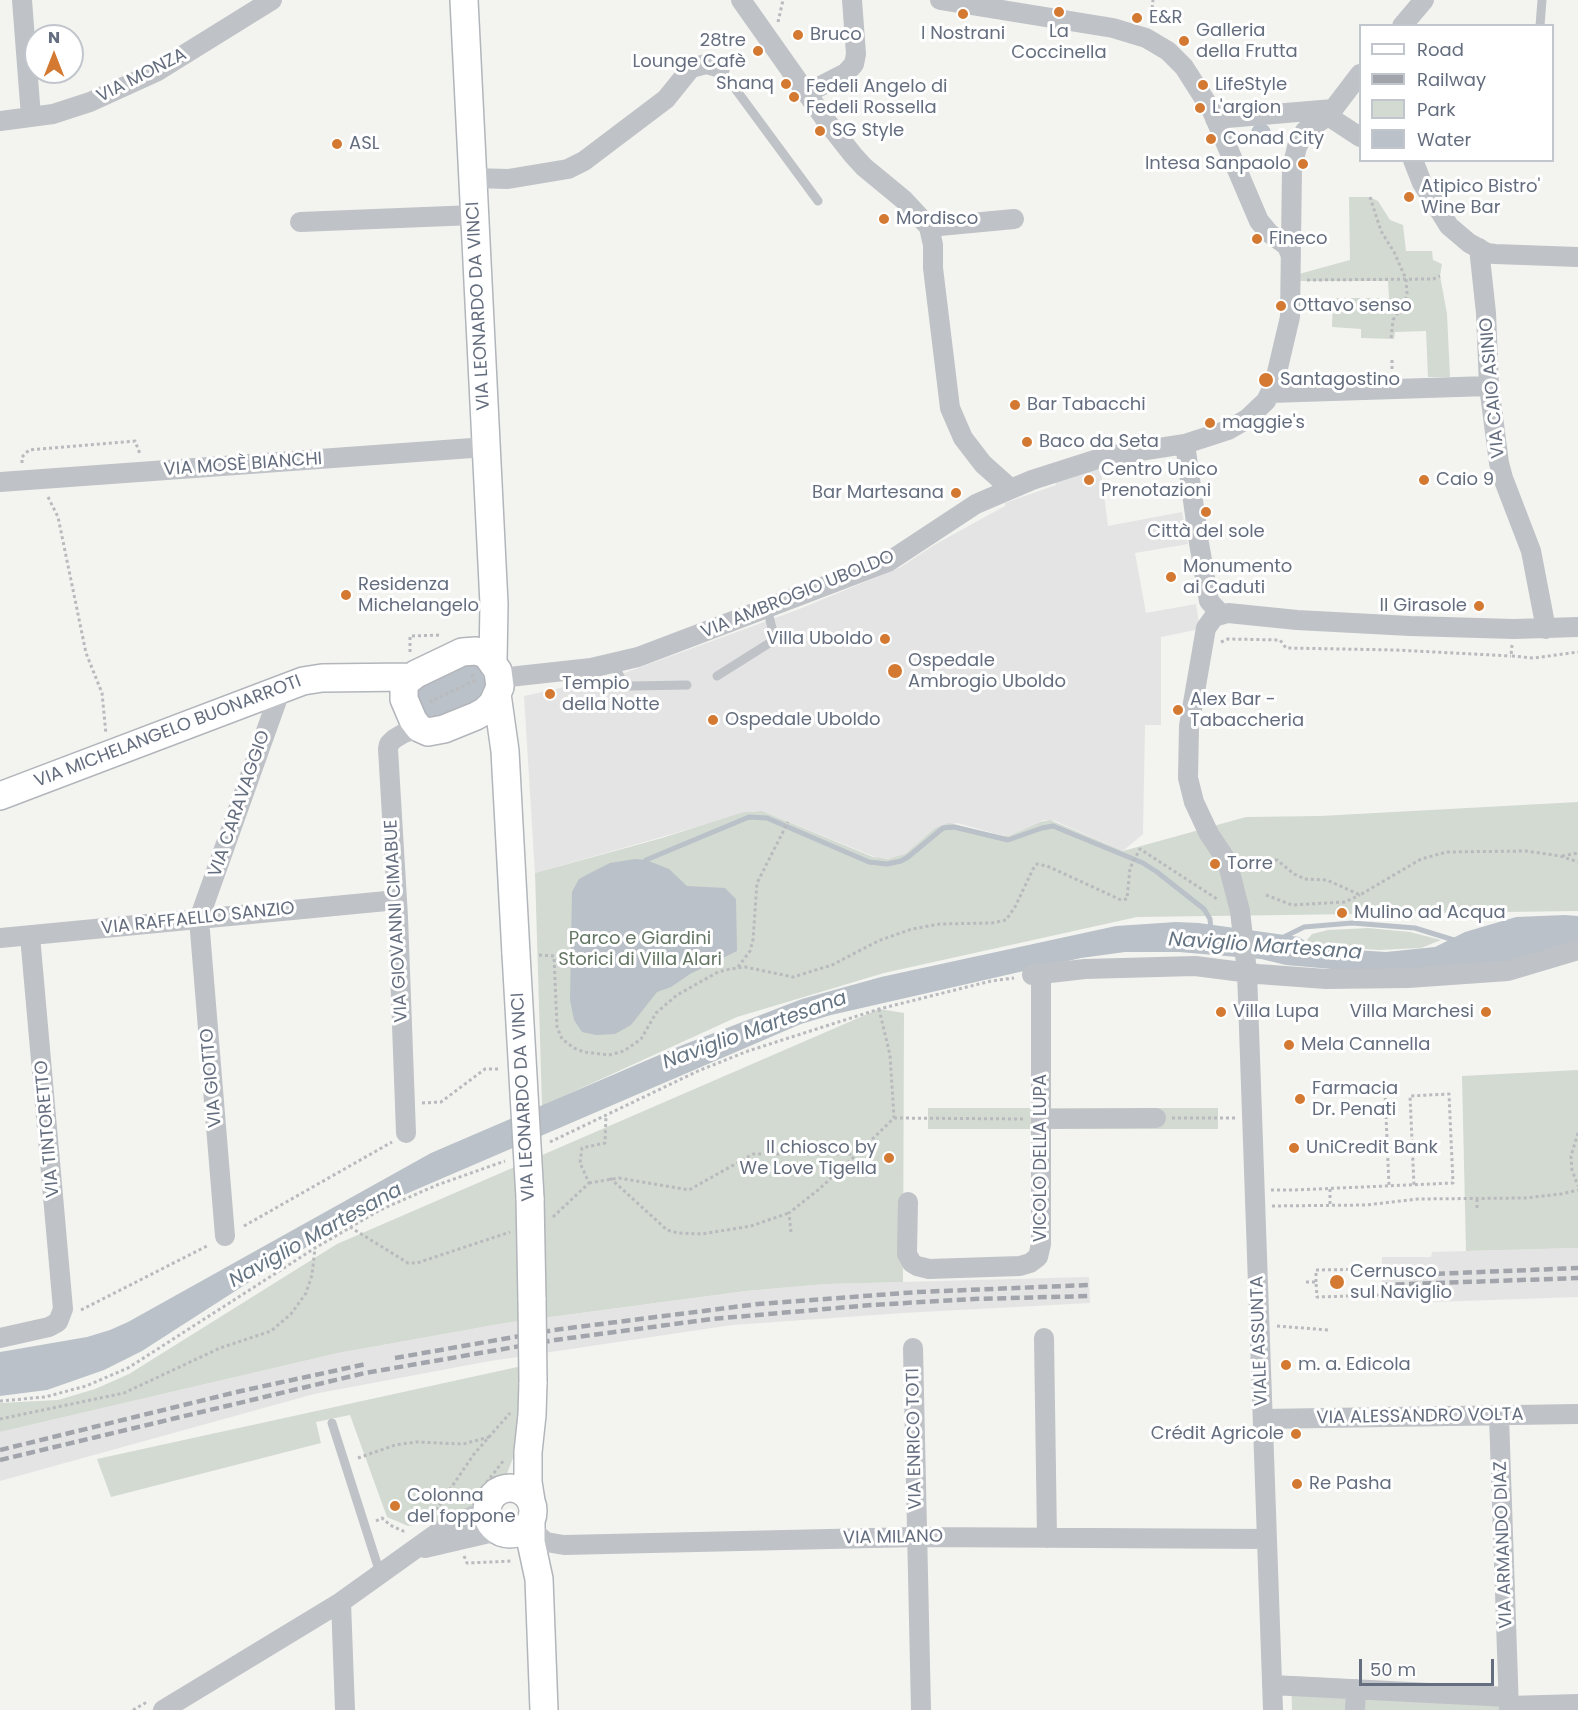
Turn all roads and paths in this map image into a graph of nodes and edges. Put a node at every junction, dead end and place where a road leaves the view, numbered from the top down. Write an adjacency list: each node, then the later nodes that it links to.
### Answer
1 (22, 0): 18 (street)
2 (272, 0): 18 (street, VIA MONZA)
3 (741, 0): 15 (street)
4 (852, 0): 15 (street)
5 (940, 0): 17 (street)
6 (1424, 0): 9 (street)
7 (1542, 0): 10 (lane)
8 (463, 2): 22 (street, VIA LEONARDO DA VINCI)
9 (1404, 24)
10 (1540, 24)
11 (714, 39): 12 (path)
12 (703, 47)
13 (720, 68): 22 (street); 24 (lane)
14 (1359, 76): 16 (street)
15 (809, 95): 28 (street)
16 (1330, 112): 17 (street); 20 (street); 30 (street)
17 (1213, 115): 30 (street)
18 (31, 117): 19 (street, VIA MONZA)
19 (0, 121)
20 (1359, 136)
21 (1414, 162): 29 (street)
22 (472, 178): 25 (street, VIA LEONARDO DA VINCI)
23 (1370, 197): 33 (path)
24 (818, 201)
25 (474, 215): 27 (street); 39 (street, VIA LEONARDO DA VINCI)
26 (1014, 219): 28 (street)
27 (300, 222)
28 (928, 227): 42 (street)
29 (1479, 248): 31 (street); 36 (street, VIA CAIO ASINIO)
30 (1292, 256): 34 (street)
31 (1578, 257)
32 (1440, 276): 33 (path)
33 (1406, 279): 34 (path); 35 (path)
34 (1292, 280): 37 (street)
35 (1391, 339)
36 (1489, 386): 37 (street); 46 (street, VIA CAIO ASINIO)
37 (1270, 393): 38 (street, VIA AMBROGIO UBOLDO)
38 (1185, 444): 42 (street, VIA AMBROGIO UBOLDO); 44 (street)
39 (486, 447): 40 (street, VIA MOSÈ BIANCHI); 51 (street, VIA LEONARDO DA VINCI)
40 (32, 481): 41 (street, VIA MOSÈ BIANCHI); 58 (path)
41 (0, 482)
42 (1011, 489): 43 (street, VIA AMBROGIO UBOLDO)
43 (767, 608): 50 (street, VIA AMBROGIO UBOLDO); 53 (lane)
44 (1221, 614): 46 (street); 64 (street, VIALE ASSUNTA)
45 (1578, 627): 46 (street)
46 (1546, 629)
47 (447, 635): 52 (path)
48 (1214, 647): 49 (path)
49 (1511, 656)
50 (614, 664): 51 (street, VIA AMBROGIO UBOLDO); 54 (lane)
51 (487, 671): 52 (street); 56 (street); 57 (path); 59 (street, VIA LEONARDO DA VINCI)
52 (408, 676): 55 (street, VIA MICHELANGELO BUONARROTI); 57 (street)
53 (717, 676)
54 (687, 685)
55 (281, 689): 60 (street, VIA MICHELANGELO BUONARROTI); 70 (street, VIA CARAVAGGIO)
56 (476, 716): 57 (street); 59 (street)
57 (432, 729): 68 (street, VIA GIOVANNI CIMABUE)
58 (106, 741)
59 (505, 751): 74 (street, VIA LEONARDO DA VINCI)
60 (0, 796)
61 (788, 822): 75 (path)
62 (1578, 854): 63 (path)
63 (1560, 856): 65 (path); 67 (path)
64 (1227, 861): 67 (path); 76 (street, VIALE ASSUNTA)
65 (1578, 862)
66 (1266, 895): 67 (path)
67 (1360, 895)
68 (397, 900): 70 (street, VIA RAFFAELLO SANZIO); 80 (street, VIA GIOVANNI CIMABUE)
69 (1218, 900): 75 (path)
70 (199, 919): 71 (street, VIA RAFFAELLO SANZIO); 105 (street, VIA GIOTTO)
71 (30, 936): 72 (street, VIA RAFFAELLO SANZIO); 113 (street, VIA TINTORETTO)
72 (0, 938)
73 (1578, 950): 76 (street)
74 (516, 954): 75 (path); 103 (street, VIA LEONARDO DA VINCI, bridge)
75 (738, 967)
76 (1247, 972): 86 (street, VICOLO DELLA LUPA); 96 (street, VIALE ASSUNTA)
77 (879, 1009): 82 (path)
78 (509, 1068): 80 (path)
79 (1385, 1092): 93 (path)
80 (405, 1104): 87 (street, VIA GIOVANNI CIMABUE)
81 (606, 1116): 91 (path)
82 (894, 1118): 86 (path); 89 (path)
83 (1156, 1118): 86 (street)
84 (1178, 1118): 85 (path)
85 (1211, 1118)
86 (1041, 1119): 98 (street, VICOLO DELLA LUPA)
87 (406, 1133)
88 (1578, 1133): 95 (path)
89 (857, 1154): 90 (path); 101 (path)
90 (610, 1178): 91 (path); 101 (path)
91 (589, 1183): 103 (path)
92 (1414, 1185): 92 (path); 93 (path)
93 (1389, 1186): 94 (path)
94 (1330, 1188): 96 (path); 99 (path)
95 (1578, 1188): 97 (path)
96 (1259, 1199): 99 (path); 120 (street, VIALE ASSUNTA)
97 (1477, 1199): 99 (path); 100 (path)
98 (908, 1202)
99 (1330, 1205)
100 (1477, 1211)
101 (789, 1213): 104 (path)
102 (350, 1227): 103 (path)
103 (531, 1231): 123 (street, VIA LEONARDO DA VINCI, bridge)
104 (791, 1232)
105 (225, 1236)
106 (315, 1248): 119 (path)
107 (1382, 1269): 109 (path)
108 (1306, 1282): 109 (path)
109 (1316, 1282): 110 (path)
110 (1382, 1295)
111 (1272, 1326): 112 (path)
112 (1328, 1330)
113 (0, 1338)
114 (1044, 1338): 131 (street)
115 (913, 1348): 130 (street, VIA ENRICO TOTI)
116 (512, 1411): 122 (path)
117 (1578, 1414): 118 (street, VIA ALESSANDRO VOLTA)
118 (1499, 1416): 120 (street, VIA ALESSANDRO VOLTA); 140 (street, VIA ARMANDO DIAZ)
119 (0, 1419)
120 (1263, 1419): 132 (street, VIALE ASSUNTA)
121 (332, 1423): 124 (lane)
122 (489, 1437): 124 (path); 127 (path)
123 (528, 1444): 125 (street, VIA LEONARDO DA VINCI); 126 (street, VIA LEONARDO DA VINCI)
124 (345, 1463): 128 (lane)
125 (531, 1511): 126 (street); 126 (street); 130 (street, VIA MILANO); 133 (street, VIA LEONARDO DA VINCI)
126 (497, 1516): 133 (street); 134 (street)
127 (431, 1517)
128 (365, 1527): 129 (path); 134 (lane)
129 (414, 1529)
130 (917, 1537): 131 (street, VIA MILANO); 145 (street, VIA ENRICO TOTI)
131 (1047, 1538): 132 (street, VIA MILANO)
132 (1267, 1539): 136 (street, VIALE ASSUNTA)
133 (536, 1567): 144 (street, VIA LEONARDO DA VINCI)
134 (380, 1573): 135 (street)
135 (341, 1602): 139 (street); 143 (street)
136 (1272, 1685): 137 (street); 146 (street, VIALE ASSUNTA)
137 (1356, 1689): 138 (street); 147 (street)
138 (1436, 1702): 140 (street)
139 (158, 1704): 142 (path)
140 (1509, 1704): 141 (street)
141 (1578, 1704)
142 (133, 1710)
143 (345, 1710)
144 (544, 1710)
145 (921, 1710)
146 (1273, 1710)
147 (1355, 1710)

